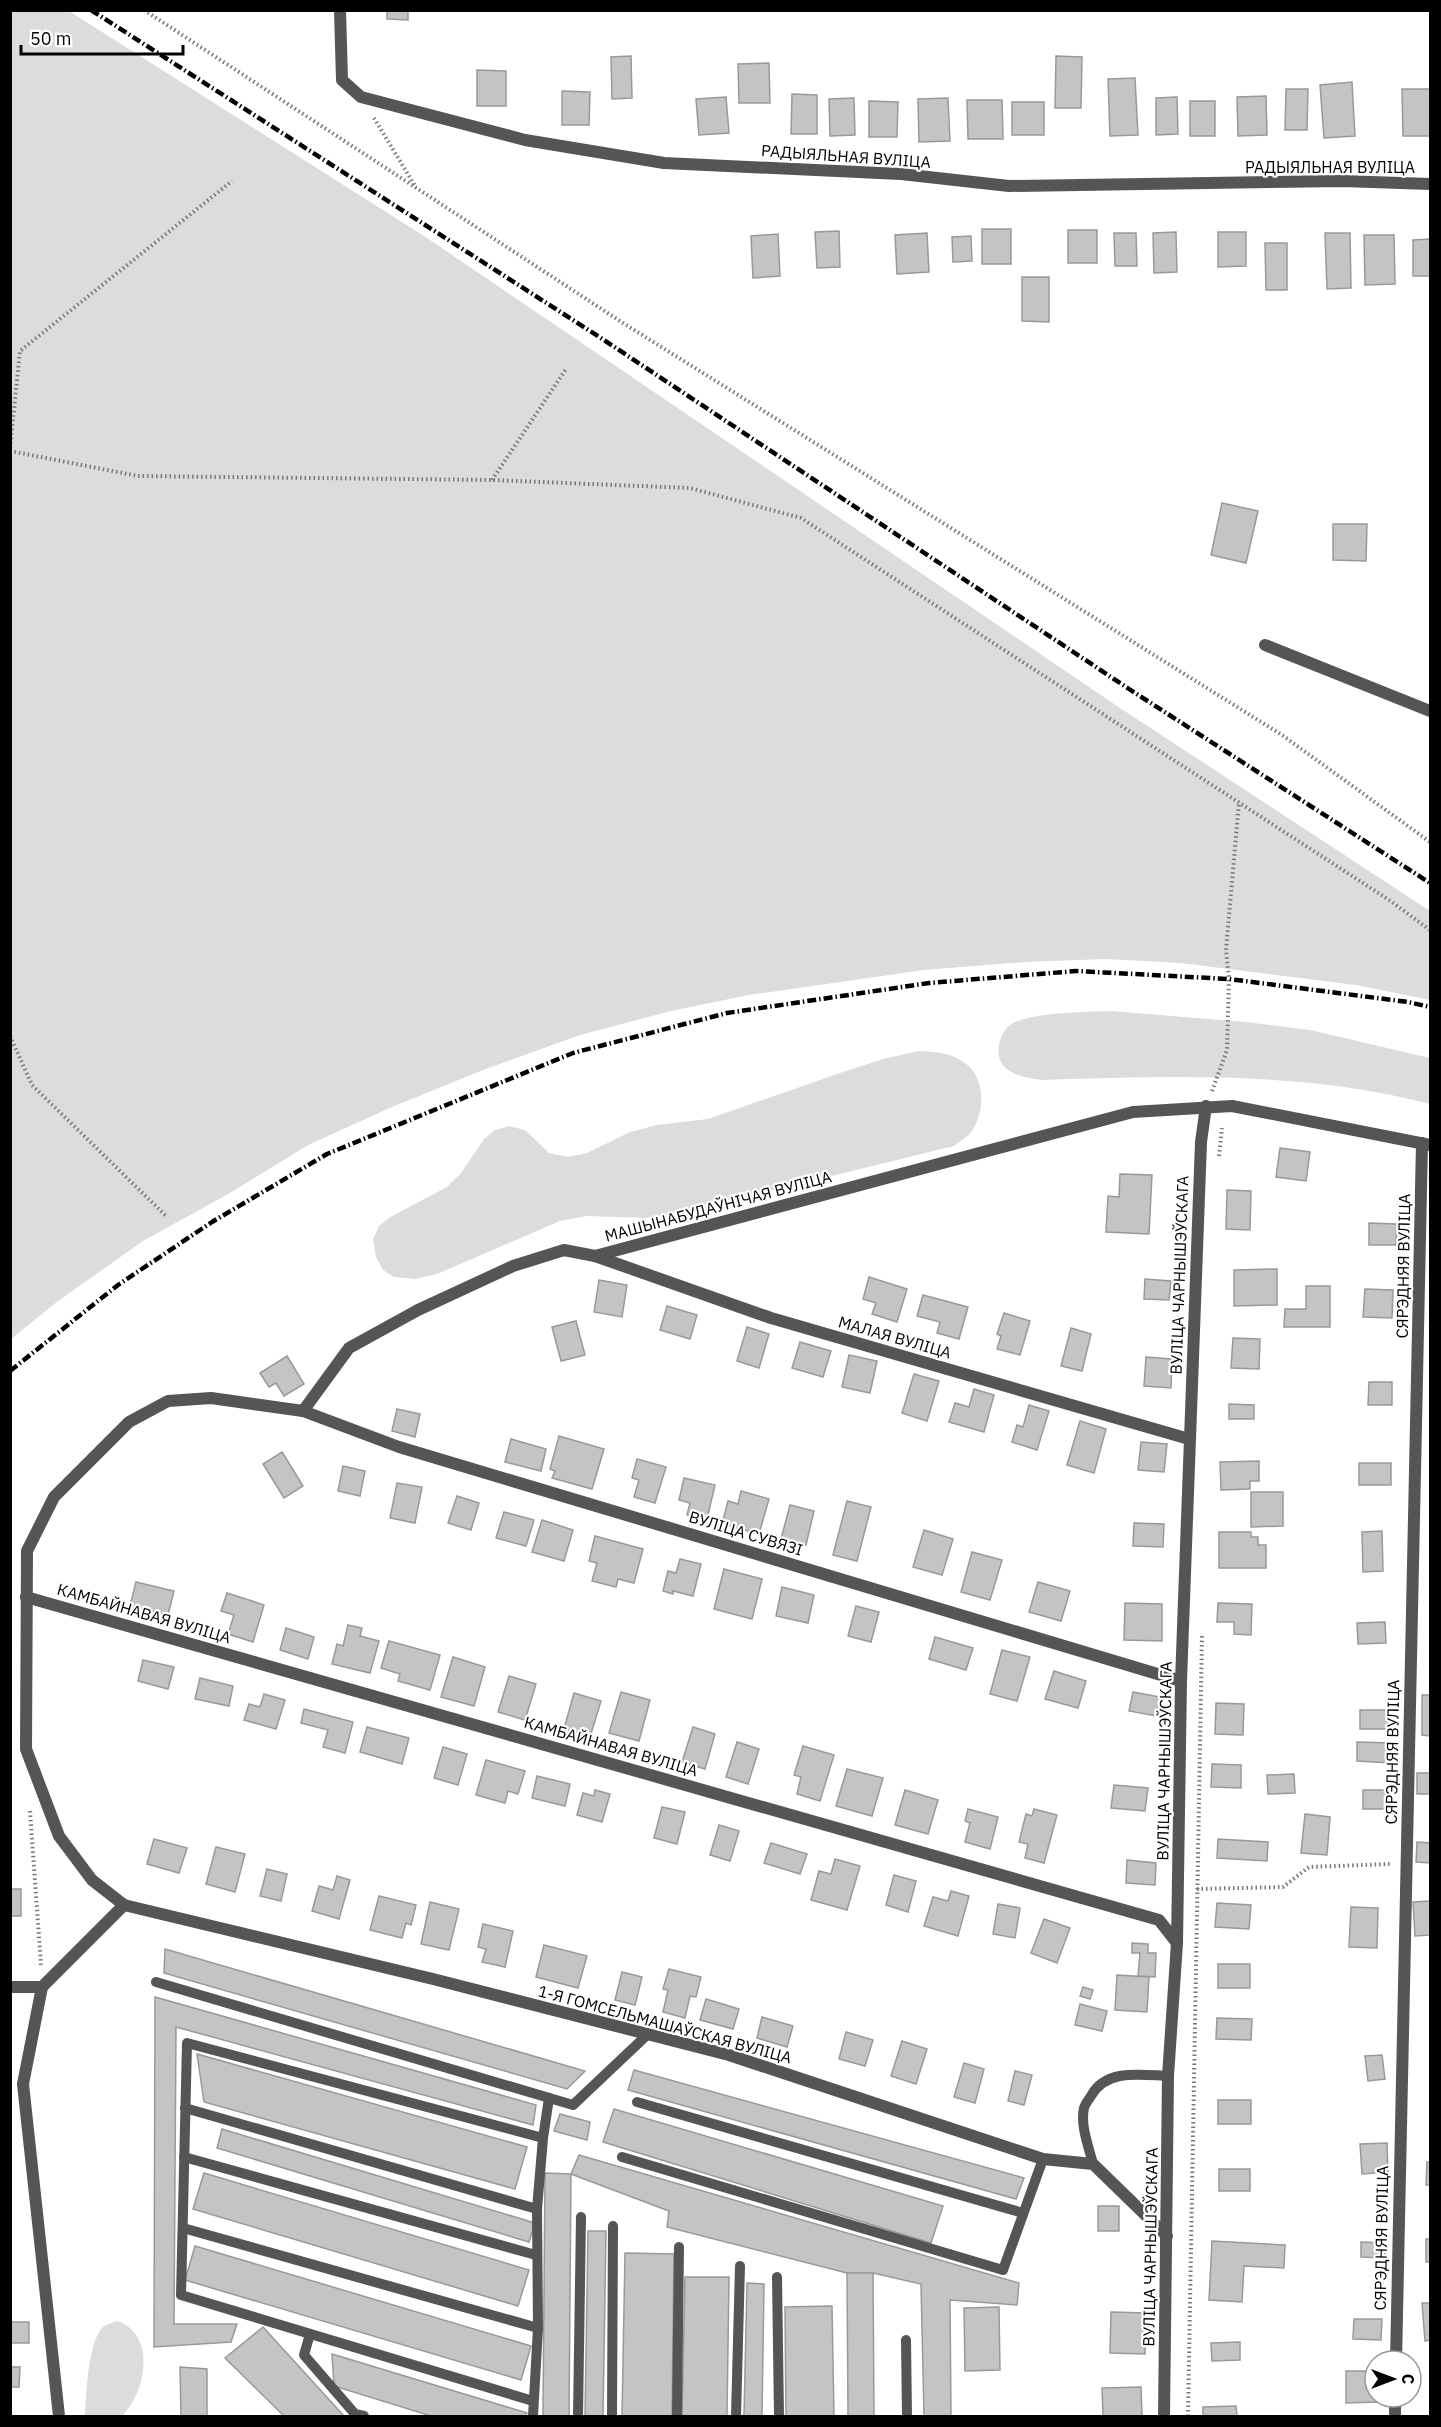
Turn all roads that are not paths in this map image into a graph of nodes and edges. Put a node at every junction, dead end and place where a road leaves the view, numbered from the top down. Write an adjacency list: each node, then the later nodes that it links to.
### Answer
1 (340, 10): 2 (street, РАДЫЯЛЬНАЯ ВУЛІЦА)
2 (1431, 184)
3 (1265, 645): 4 (street)
4 (1431, 711)
5 (1206, 1106): 6 (street, МАШЫНАБУДАЎНІЧАЯ ВУЛІЦА); 7 (street, МАШЫНАБУДАЎНІЧАЯ ВУЛІЦА); 9 (street, ВУЛІЦА ЧАРНЫШЭЎСКАГА)
6 (1426, 1144): 40 (street, СЯРЭДНЯЯ ВУЛІЦА)
7 (596, 1256): 8 (street, МАШЫНАБУДАЎНІЧАЯ ВУЛІЦА); 9 (street, МАЛАЯ ВУЛІЦА)
8 (303, 1411): 10 (street); 11 (street, ВУЛІЦА СУВЯЗІ)
9 (1189, 1439): 11 (street, ВУЛІЦА ЧАРНЫШЭЎСКАГА)
10 (26, 1597): 12 (street); 13 (street, КАМБАЙНАВАЯ ВУЛІЦА)
11 (1181, 1681): 13 (street, ВУЛІЦА ЧАРНЫШЭЎСКАГА)
12 (124, 1905): 16 (street); 17 (street, 1-Я ГОМСЕЛЬМАШАЎСКАЯ ВУЛІЦА)
13 (1178, 1943): 18 (street, ВУЛІЦА ЧАРНЫШЭЎСКАГА)
14 (156, 1982): 19 (lane)
15 (10, 1987): 16 (street)
16 (42, 1987): 42 (street)
17 (648, 2034): 19 (lane); 25 (street, 1-Я ГОМСЕЛЬМАШАЎСКАЯ ВУЛІЦА)
18 (1168, 2076): 26 (lane); 32 (street, ВУЛІЦА ЧАРНЫШЭЎСКАГА)
19 (549, 2098): 22 (lane)
20 (638, 2102): 28 (lane)
21 (185, 2108): 22 (lane); 23 (lane); 27 (lane)
22 (543, 2138): 27 (lane)
23 (184, 2157): 31 (lane); 34 (lane)
24 (622, 2157): 28 (lane)
25 (1043, 2159): 26 (street, 1-Я ГОМСЕЛЬМАШАЎСКАЯ ВУЛІЦА); 28 (lane)
26 (1093, 2164): 32 (street)
27 (537, 2209): 34 (lane)
28 (1023, 2213)
29 (581, 2217): 45 (lane)
30 (614, 2226): 46 (lane)
31 (183, 2228): 37 (lane); 38 (lane)
32 (1167, 2236): 51 (street, ВУЛІЦА ЧАРНЫШЭЎСКАГА)
33 (680, 2247): 47 (lane)
34 (536, 2255): 37 (lane)
35 (740, 2265): 48 (lane)
36 (777, 2277): 49 (lane)
37 (538, 2328): 41 (lane)
38 (310, 2334): 41 (lane); 43 (lane)
39 (906, 2340): 50 (lane)
40 (1396, 2349)
41 (533, 2401): 44 (lane)
42 (59, 2416)
43 (364, 2416)
44 (533, 2416)
45 (578, 2416)
46 (612, 2416)
47 (677, 2416)
48 (736, 2416)
49 (779, 2416)
50 (908, 2416)
51 (1164, 2416)

